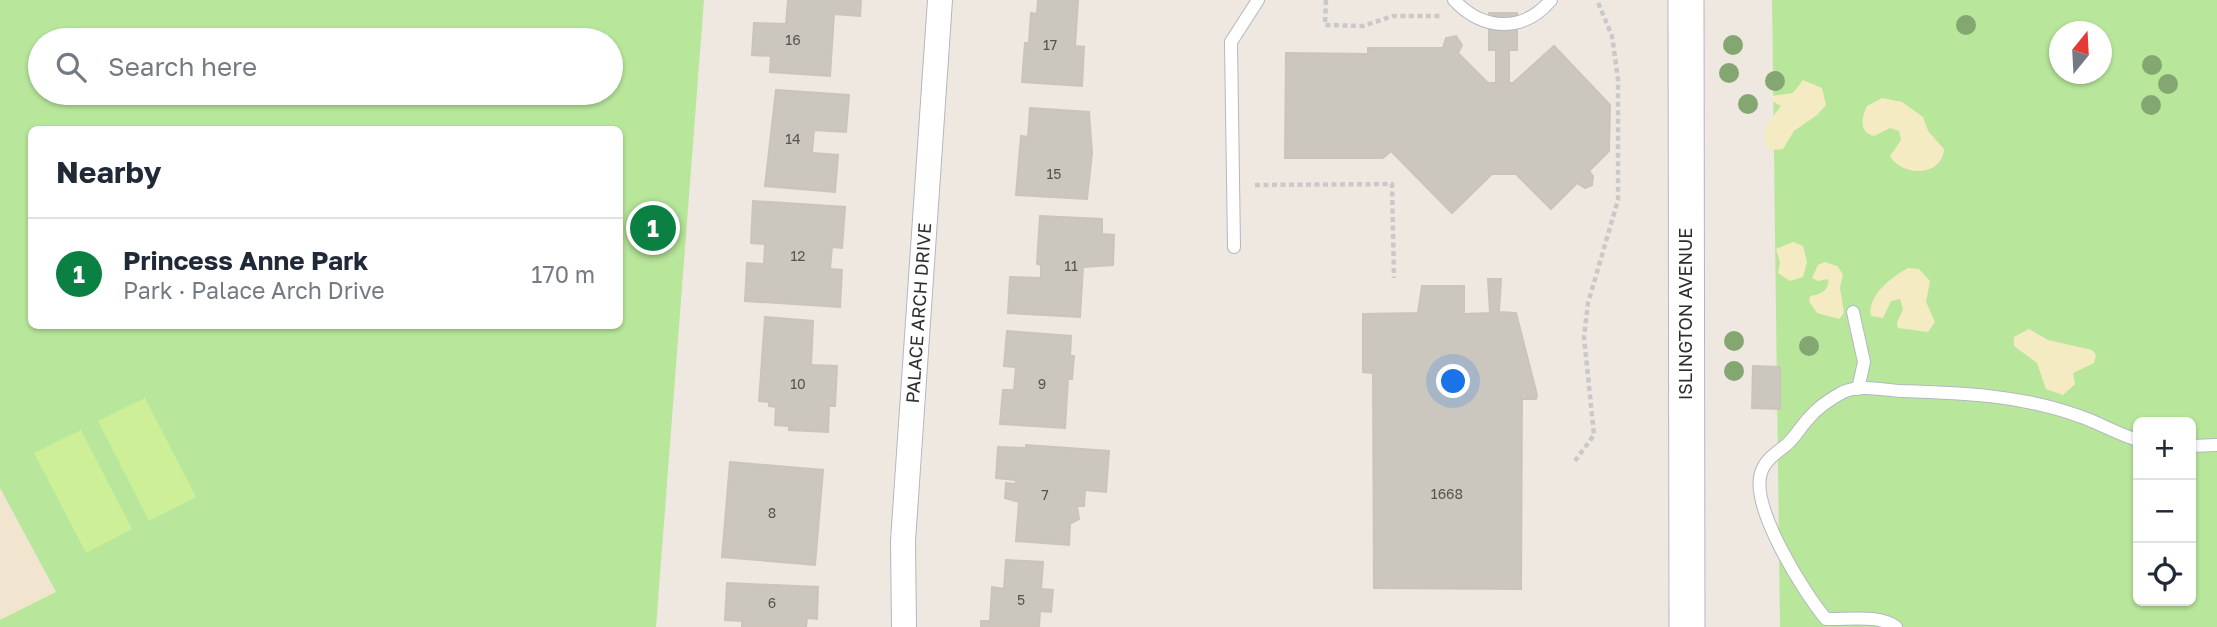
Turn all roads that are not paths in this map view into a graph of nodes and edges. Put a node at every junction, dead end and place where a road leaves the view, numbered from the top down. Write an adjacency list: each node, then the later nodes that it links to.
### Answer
1 (940, 0): 13 (street, PALACE ARCH DRIVE)
2 (1258, 0): 6 (lane)
3 (1454, 0): 4 (lane)
4 (1551, 0)
5 (1686, 0): 14 (main road, ISLINGTON AVENUE)
6 (1234, 247)
7 (1853, 312): 8 (lane)
8 (1858, 389): 9 (lane); 12 (lane)
9 (2133, 438)
10 (2217, 445): 11 (lane)
11 (2196, 446)
12 (1826, 623): 15 (lane)
13 (904, 627)
14 (1687, 627)
15 (1896, 627)

